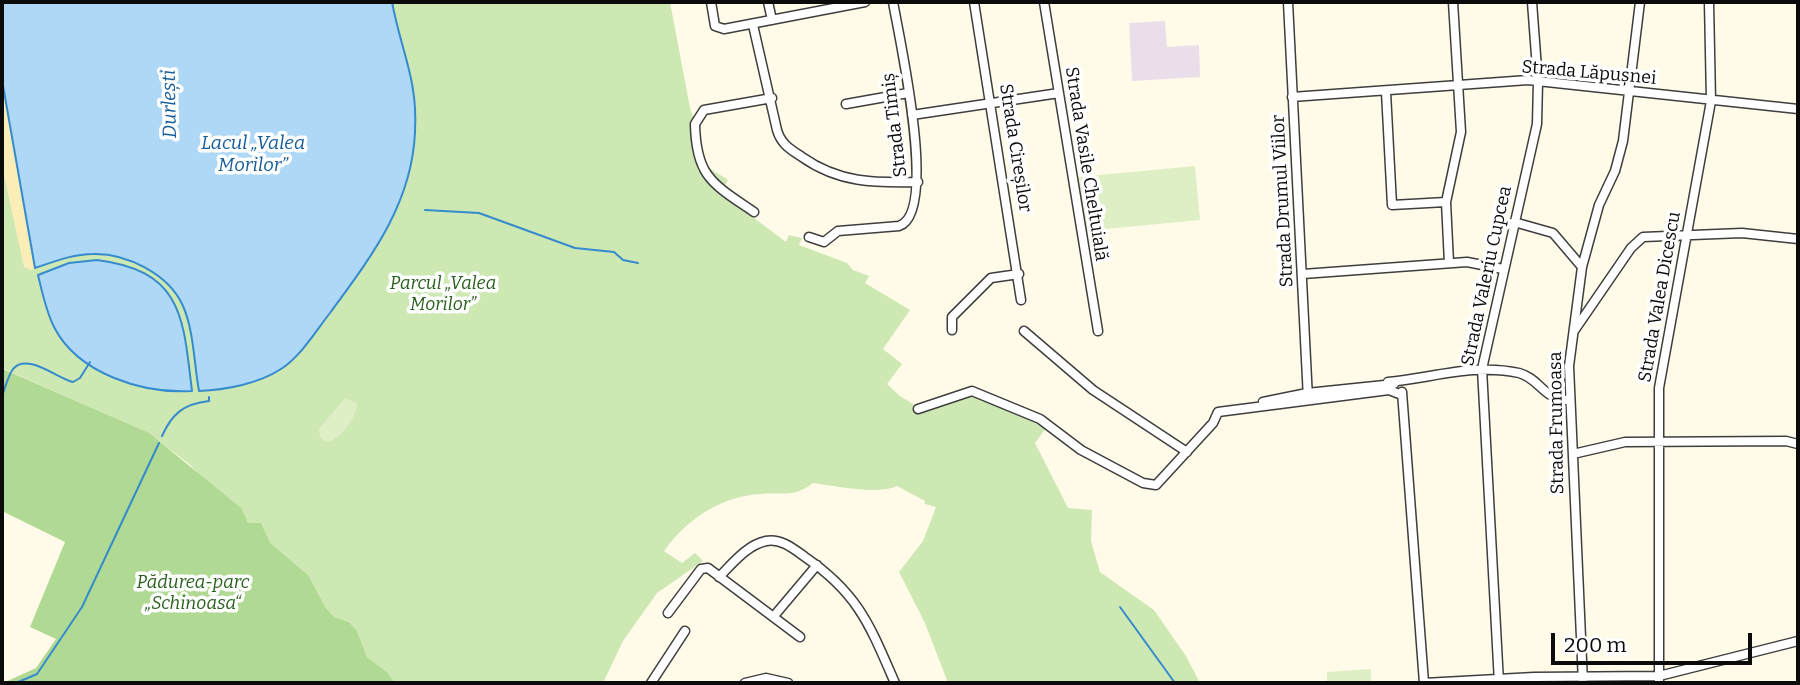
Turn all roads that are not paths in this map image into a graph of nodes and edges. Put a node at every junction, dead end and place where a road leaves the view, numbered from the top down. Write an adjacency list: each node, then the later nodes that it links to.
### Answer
1 (711, 2): 13 (street)
2 (768, 2): 12 (street)
3 (864, 2): 12 (street)
4 (892, 2): 18 (street, Strada Timiș)
5 (974, 2): 23 (street, Strada Cireșilor)
6 (1044, 2): 19 (street, Strada Vasile Cheltuială)
7 (1288, 2): 20 (street, Strada Drumul Viilor)
8 (1453, 2): 15 (street)
9 (1532, 2): 14 (street, Strada Valeriu Cupcea)
10 (1640, 2): 16 (street, Strada Frumoasa)
11 (1709, 2): 22 (street, Strada Valea Dicescu)
12 (772, 20): 13 (street)
13 (753, 25): 21 (street)
14 (1538, 82): 15 (street, Strada Lăpușnei); 16 (street, Strada Lăpușnei); 30 (street, Strada Valeriu Cupcea)
15 (1460, 85): 17 (street, Strada Lăpușnei); 28 (street)
16 (1629, 91): 22 (street, Strada Lăpușnei); 35 (street, Strada Frumoasa)
17 (1386, 92): 20 (street, Strada Lăpușnei); 28 (street)
18 (908, 93): 24 (street); 26 (street, Strada Timiș)
19 (1059, 93): 23 (street); 42 (street, Strada Vasile Cheltuială)
20 (1292, 97): 38 (street, Strada Drumul Viilor)
21 (772, 98): 27 (street); 29 (street)
22 (1711, 101): 25 (street, Strada Lăpușnei); 31 (street, Strada Valea Dicescu)
23 (992, 103): 26 (street); 37 (street, Strada Cireșilor)
24 (846, 104)
25 (1798, 109)
26 (912, 115): 27 (street, Strada Timiș)
27 (918, 182): 32 (street, Strada Timiș)
28 (1446, 202): 34 (street)
29 (754, 212)
30 (1514, 222): 35 (street); 36 (street, Strada Valeriu Cupcea)
31 (1687, 234): 33 (street); 43 (street); 51 (street, Strada Valea Dicescu)
32 (808, 237)
33 (1798, 239)
34 (1449, 264): 36 (street); 38 (street)
35 (1582, 267): 43 (street, Strada Frumoasa)
36 (1503, 269): 44 (street, Strada Valeriu Cupcea)
37 (1019, 274): 39 (street, Strada Cireșilor); 40 (street)
38 (1303, 274): 48 (street, Strada Drumul Viilor)
39 (1021, 300)
40 (952, 330)
41 (1024, 331): 53 (street)
42 (1098, 331)
43 (1572, 335): 49 (street, Strada Frumoasa)
44 (1482, 369): 45 (street); 49 (street); 63 (street, Strada Valeriu Cupcea)
45 (1408, 380): 46 (street); 47 (street)
46 (1388, 382): 47 (street); 48 (street)
47 (1402, 392): 48 (street); 69 (street)
48 (1308, 396): 53 (street)
49 (1569, 400): 54 (street, Strada Frumoasa)
50 (918, 409): 53 (street)
51 (1659, 441): 52 (street); 54 (street); 62 (street, Strada Valea Dicescu)
52 (1798, 444)
53 (1187, 452)
54 (1573, 454): 64 (street, Strada Frumoasa)
55 (817, 565): 56 (street); 58 (street); 68 (street)
56 (719, 577): 57 (street); 58 (street)
57 (668, 613)
58 (774, 616): 60 (street)
59 (685, 631): 65 (street)
60 (800, 637)
61 (1798, 641): 62 (street)
62 (1659, 680): 64 (street)
63 (1499, 681): 64 (street); 69 (street)
64 (1583, 681)
65 (651, 683)
66 (745, 683): 67 (street)
67 (788, 683)
68 (895, 683)
69 (1424, 683)

